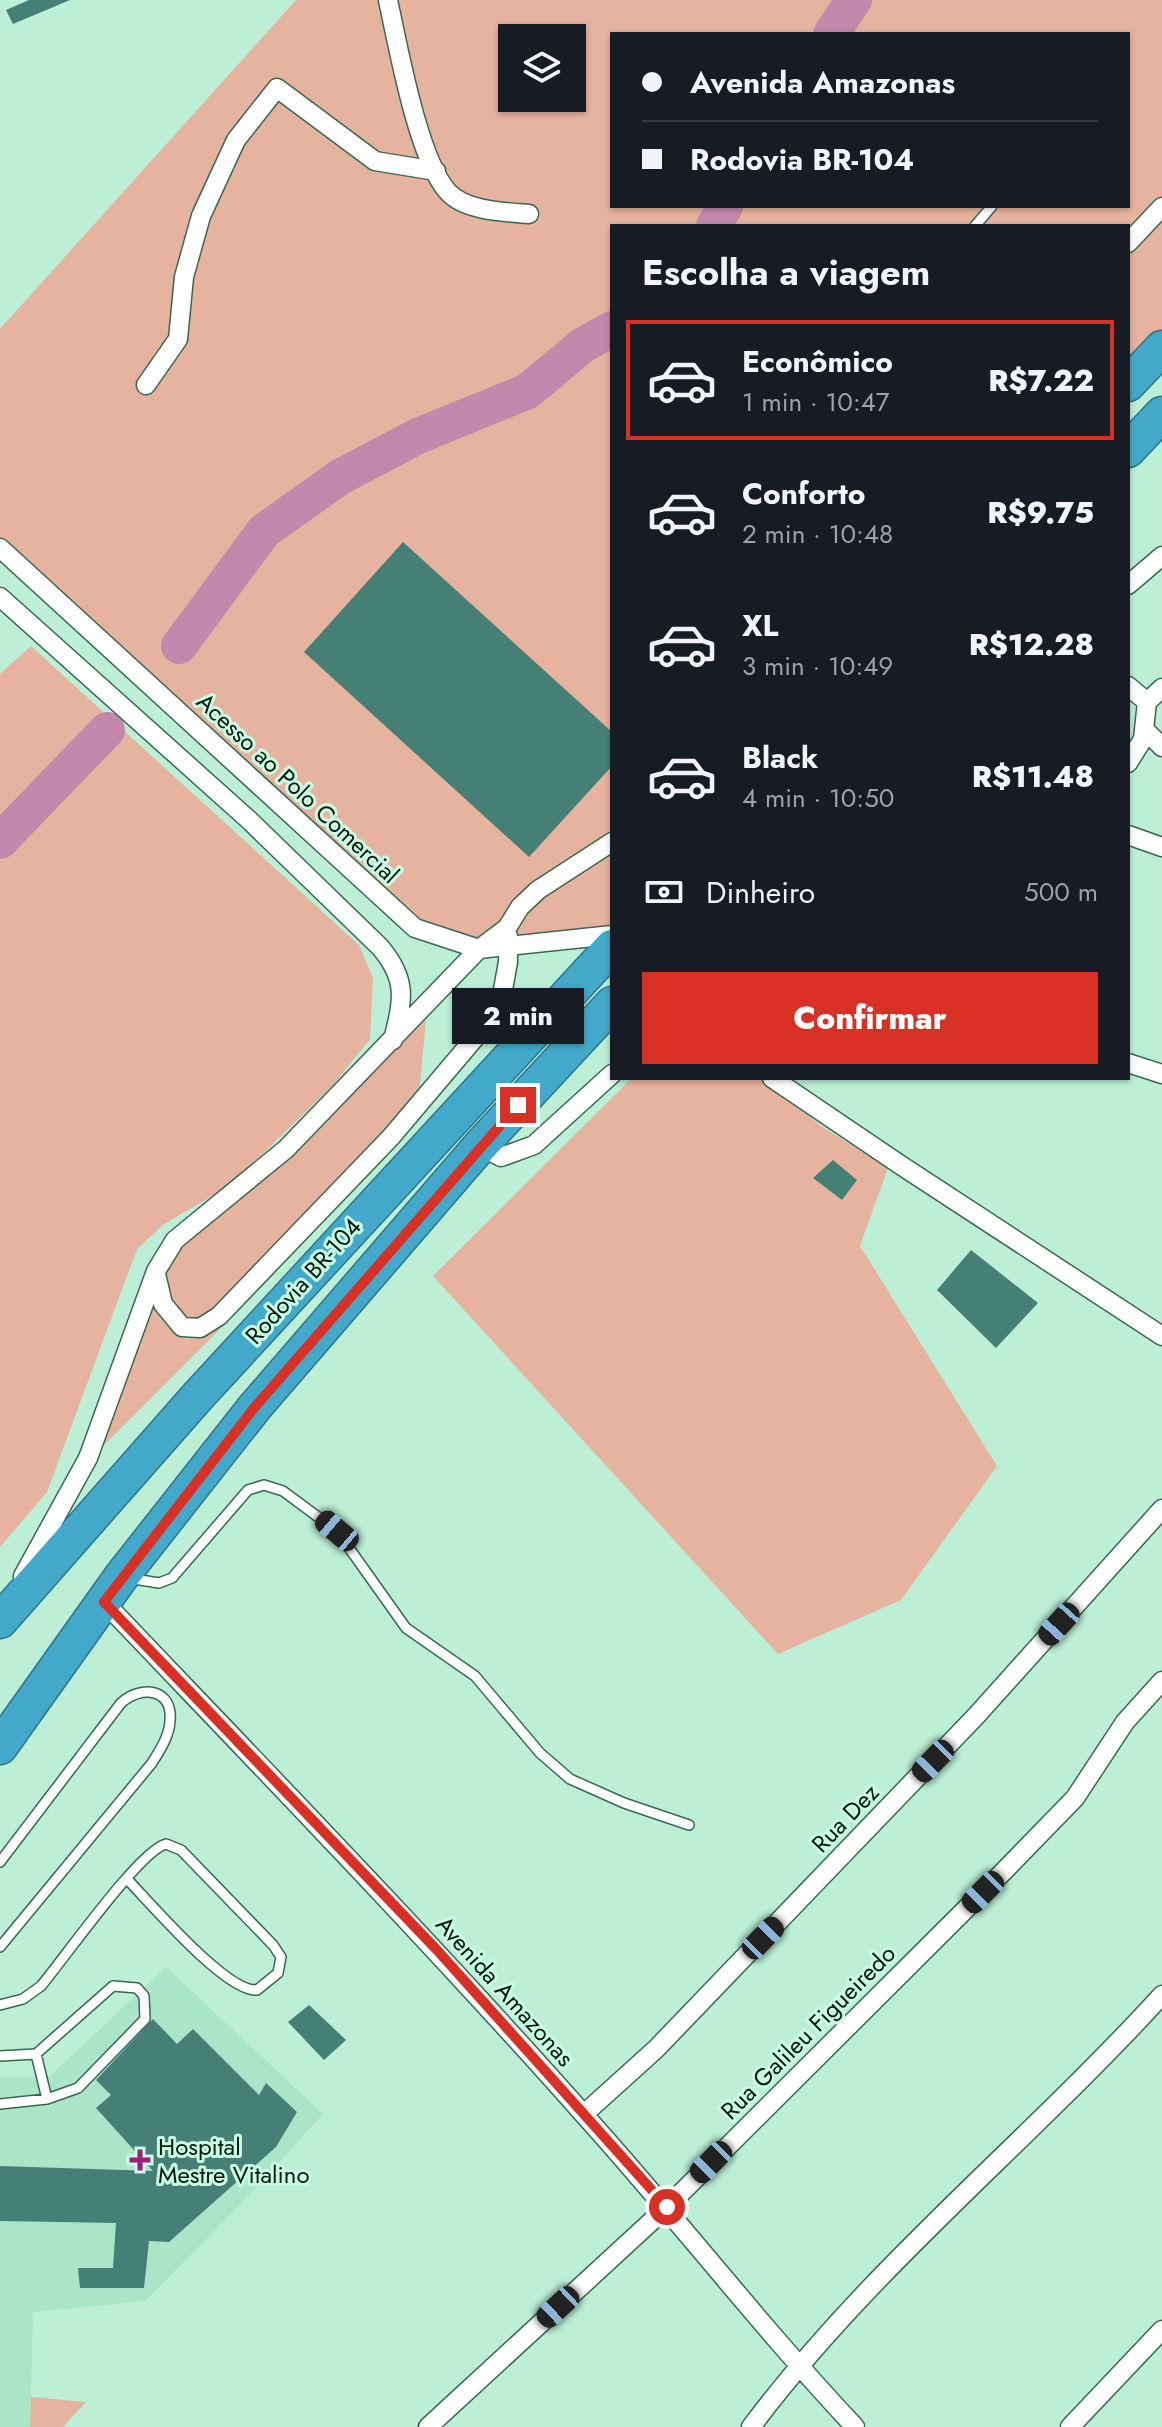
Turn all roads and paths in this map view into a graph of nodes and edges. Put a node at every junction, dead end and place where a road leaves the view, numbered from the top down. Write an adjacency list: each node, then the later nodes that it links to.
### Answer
1 (388, 0): 2 (street)
2 (436, 171): 5 (street); 10 (street)
3 (1162, 207): 7 (street)
4 (990, 208): 6 (lane)
5 (529, 214)
6 (977, 224)
7 (1130, 241)
8 (1162, 348): 9 (highway)
9 (1130, 382)
10 (146, 385)
11 (1162, 414): 12 (highway)
12 (1130, 448)
13 (0, 548): 16 (street, Acesso ao Polo Comercial)
14 (1162, 556): 15 (street)
15 (1130, 583)
16 (41, 585): 18 (street); 30 (street, Acesso ao Polo Comercial)
17 (0, 597): 18 (street)
18 (16, 611): 33 (street)
19 (1130, 688): 21 (street)
20 (1162, 688): 21 (street)
21 (1147, 702): 22 (street)
22 (1145, 730): 23 (street); 24 (street)
23 (1162, 747)
24 (1130, 760)
25 (1130, 836): 27 (street)
26 (610, 843): 29 (street)
27 (1162, 847)
28 (610, 935): 29 (street, Acesso ao Polo Comercial)
29 (508, 938): 30 (street, Acesso ao Polo Comercial); 39 (street)
30 (479, 949): 33 (street)
31 (610, 949): 43 (highway, Rodovia BR-104)
32 (610, 1006): 38 (highway, Rodovia BR-104)
33 (393, 1041): 39 (street)
34 (1130, 1064): 35 (street)
35 (1162, 1074)
36 (610, 1076): 38 (street)
37 (775, 1080): 40 (street)
38 (480, 1146): 42 (highway, Rodovia BR-104)
39 (156, 1271): 43 (street)
40 (1162, 1336)
41 (1162, 1509): 56 (street, Rua Dez)
42 (113, 1589): 45 (highway, Rodovia BR-104); 46 (lane); 56 (street, Avenida Amazonas)
43 (0, 1619)
44 (1162, 1681): 57 (street, Rua Galileu Figueiredo)
45 (0, 1747)
46 (689, 1825)
47 (0, 1862): 49 (lane)
48 (127, 1879): 48 (lane); 51 (lane)
49 (0, 1947)
50 (1162, 1995): 59 (street)
51 (0, 2005)
52 (36, 2054): 53 (lane); 54 (lane); 54 (lane)
53 (0, 2056)
54 (47, 2099): 55 (lane)
55 (0, 2104)
56 (584, 2114): 57 (street, Avenida Amazonas)
57 (667, 2207): 59 (street, Avenida Amazonas); 60 (street, Rua Galileu Figueiredo)
58 (1162, 2330): 63 (street)
59 (797, 2365): 61 (street); 62 (street, Avenida Amazonas)
60 (428, 2427)
61 (751, 2427)
62 (855, 2427)
63 (1070, 2427)

